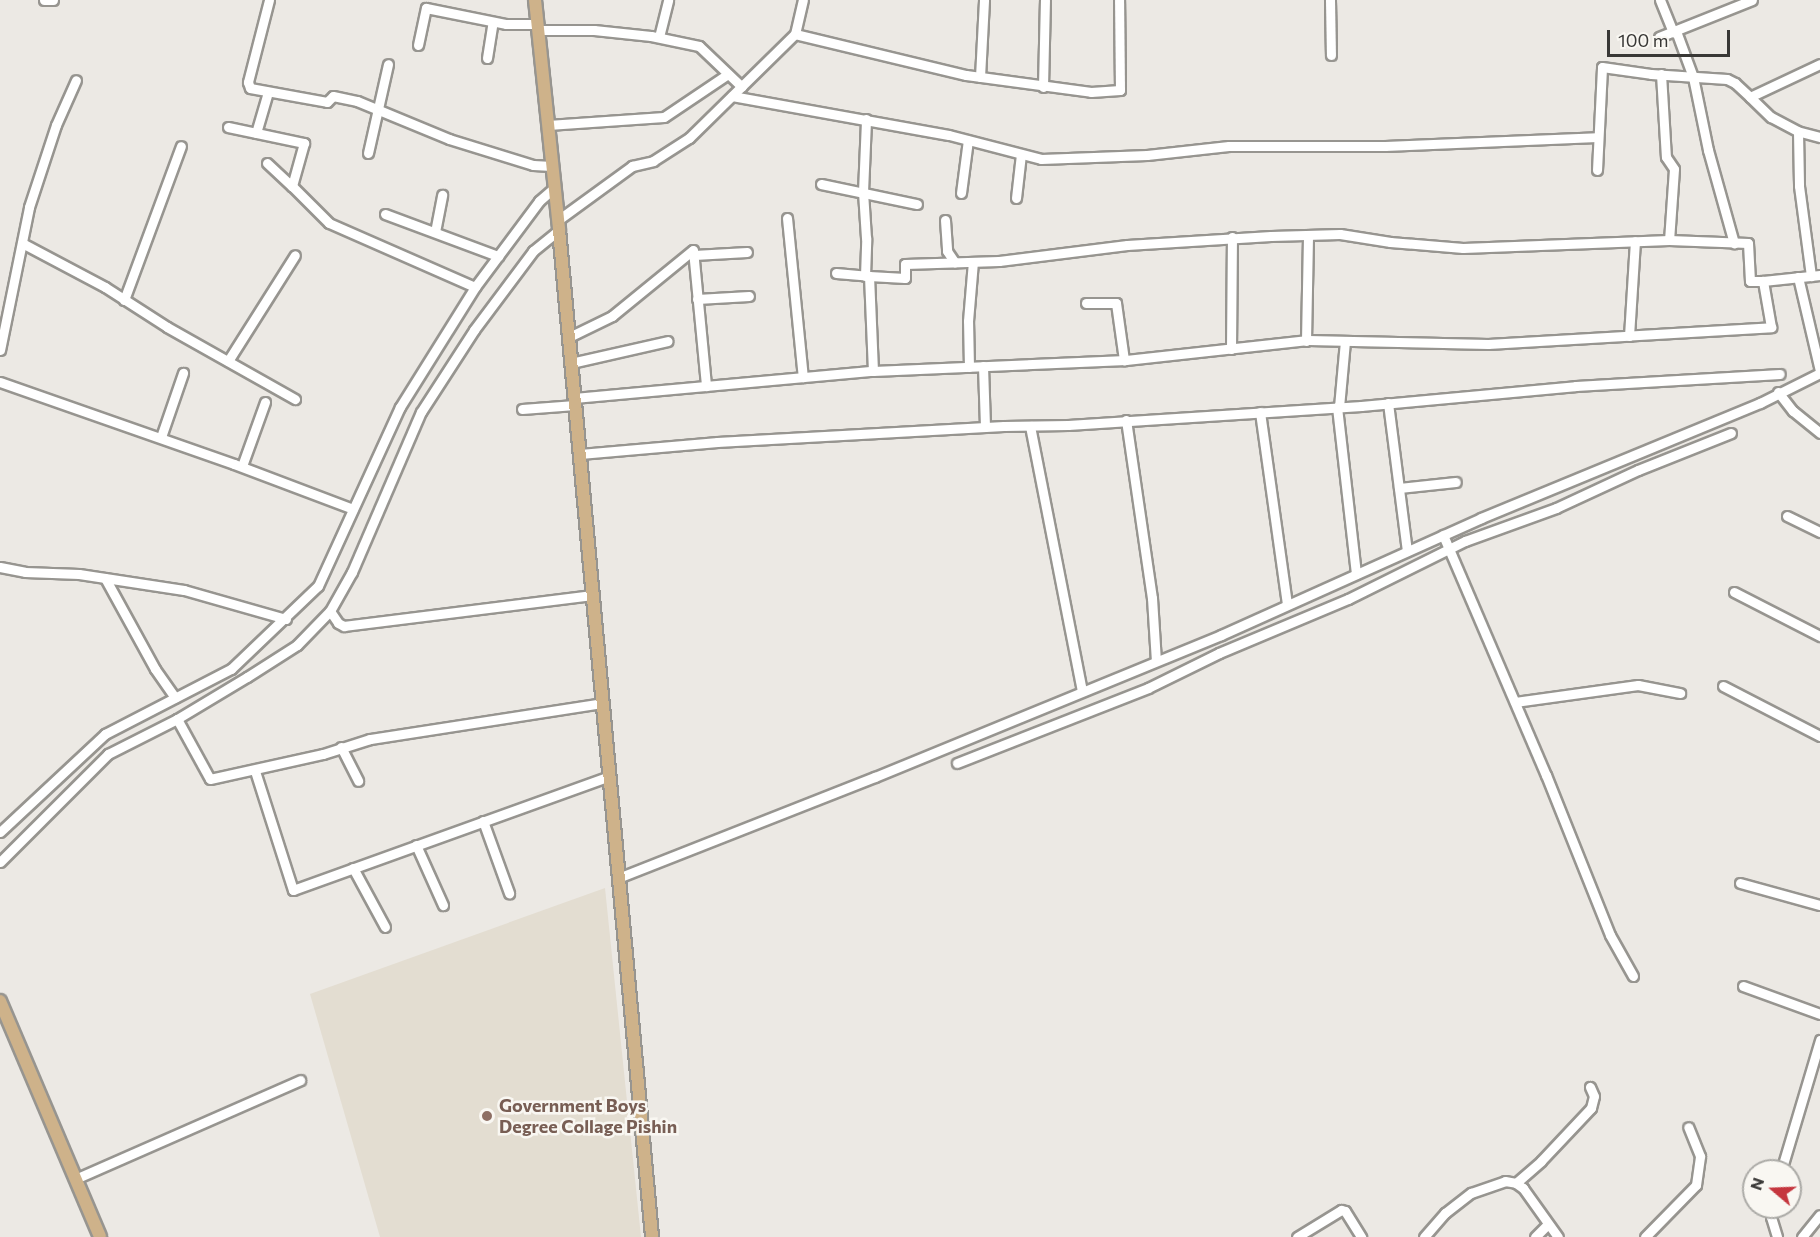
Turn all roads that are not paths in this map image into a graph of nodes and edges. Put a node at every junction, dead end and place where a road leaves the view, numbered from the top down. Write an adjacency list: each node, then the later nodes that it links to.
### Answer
1 (44, 0): 2 (street)
2 (53, 0)
3 (269, 0): 31 (street)
4 (535, 0): 14 (main road)
5 (668, 0): 18 (street)
6 (803, 0): 16 (street)
7 (984, 0): 26 (street)
8 (1045, 0): 30 (street)
9 (1119, 0): 30 (street)
10 (1330, 0): 20 (street)
11 (1660, 0): 15 (street)
12 (1752, 0): 15 (street)
13 (494, 22): 14 (street); 19 (street); 21 (street)
14 (537, 27): 18 (street); 36 (main road)
15 (1675, 32): 17 (street); 27 (street)
16 (795, 34): 26 (street); 29 (street)
17 (1659, 37)
18 (659, 38): 24 (street)
19 (418, 45)
20 (1331, 55)
21 (487, 58)
22 (388, 64): 34 (street)
23 (1820, 64): 33 (street)
24 (730, 75): 29 (street); 36 (street)
25 (1661, 75): 27 (street); 40 (street); 64 (street)
26 (980, 77): 30 (street)
27 (1693, 77): 33 (street); 67 (street)
28 (76, 80): 66 (street)
29 (741, 86): 32 (street)
30 (1043, 87)
31 (268, 92): 34 (street); 39 (street)
32 (732, 96): 35 (street); 60 (street)
33 (1750, 97): 38 (street)
34 (378, 110): 44 (street); 47 (street)
35 (866, 119): 42 (street); 52 (street)
36 (548, 125): 47 (main road)
37 (228, 128): 39 (street)
38 (1798, 132): 41 (street); 75 (street)
39 (256, 133): 50 (street)
40 (1597, 137): 45 (street); 48 (street)
41 (1820, 137)
42 (968, 140): 45 (street); 53 (street)
43 (181, 146): 82 (street)
44 (368, 153)
45 (1021, 154): 55 (street)
46 (267, 163): 50 (street)
47 (552, 166): 51 (main road)
48 (1597, 170)
49 (820, 184): 52 (street)
50 (292, 186): 79 (street)
51 (554, 188): 60 (main road); 71 (street)
52 (862, 192): 56 (street); 76 (street)
53 (961, 193)
54 (442, 195): 61 (street)
55 (1016, 198)
56 (917, 204)
57 (386, 214): 61 (street)
58 (787, 218): 100 (street)
59 (945, 220): 73 (street)
60 (558, 225): 85 (main road); 133 (street)
61 (435, 232): 71 (street)
62 (1308, 235): 63 (street); 65 (street); 87 (street)
63 (1232, 237): 72 (street); 89 (street)
64 (1669, 240): 65 (street); 67 (street)
65 (1635, 241): 84 (street)
66 (22, 243): 82 (street); 90 (street)
67 (1734, 243): 78 (street)
68 (747, 252): 70 (street)
69 (295, 255): 92 (street)
70 (694, 255): 81 (street); 85 (street)
71 (498, 256): 79 (street)
72 (973, 262): 73 (street); 95 (street)
73 (955, 263): 76 (street)
74 (836, 273): 76 (street)
75 (1815, 275): 77 (street)
76 (867, 276): 96 (street)
77 (1798, 277): 78 (street); 97 (street)
78 (1763, 281): 84 (street)
79 (475, 286): 121 (street)
80 (749, 296): 81 (street)
81 (697, 299): 102 (street)
82 (124, 300): 92 (street)
83 (1086, 303): 91 (street)
84 (1629, 336): 88 (street)
85 (569, 337): 93 (main road)
86 (668, 341): 93 (street)
87 (1306, 341): 88 (street); 89 (street)
88 (1345, 341): 108 (street)
89 (1231, 349): 91 (street)
90 (0, 350)
91 (1124, 360): 94 (street)
92 (228, 361): 104 (street)
93 (571, 363): 105 (main road)
94 (983, 366): 95 (street); 113 (street)
95 (969, 367): 96 (street)
96 (873, 371): 100 (street)
97 (1820, 372): 103 (street)
98 (183, 373): 116 (street)
99 (1780, 374): 107 (street)
100 (803, 377): 102 (street)
101 (0, 382): 116 (street)
102 (706, 386): 105 (street)
103 (1778, 392): 115 (street); 124 (street)
104 (295, 399)
105 (575, 401): 109 (street); 117 (main road)
106 (265, 402): 118 (street)
107 (1388, 403): 108 (street); 120 (street)
108 (1338, 407): 110 (street); 128 (street)
109 (522, 410)
110 (1260, 412): 111 (street); 132 (street)
111 (1126, 420): 112 (street); 136 (street)
112 (1029, 426): 113 (street); 138 (street)
113 (985, 427): 117 (street)
114 (1731, 433): 125 (street)
115 (1820, 433)
116 (161, 437): 118 (street)
117 (579, 454): 131 (main road)
118 (242, 466): 121 (street)
119 (1456, 482): 120 (street)
120 (1399, 488): 126 (street)
121 (353, 509): 134 (street)
122 (1787, 516): 123 (street)
123 (1820, 532)
124 (1443, 535): 125 (street); 126 (street)
125 (1450, 549): 141 (street); 146 (street)
126 (1407, 551): 128 (street)
127 (0, 567): 129 (street)
128 (1356, 574): 132 (street)
129 (105, 578): 134 (street); 140 (street)
130 (1734, 592): 135 (street)
131 (592, 595): 133 (street); 142 (main road)
132 (1287, 603): 136 (street)
133 (330, 611): 143 (street)
134 (286, 619): 140 (street)
135 (1820, 636)
136 (1156, 661): 138 (street)
137 (1724, 686): 144 (street)
138 (1082, 691): 155 (street)
139 (1680, 693): 141 (street)
140 (175, 698): 151 (street)
141 (1515, 702): 161 (street)
142 (602, 703): 145 (street); 148 (main road)
143 (177, 719): 147 (street); 153 (street)
144 (1820, 736)
145 (341, 747): 147 (street); 149 (street)
146 (957, 763)
147 (255, 771): 154 (street)
148 (609, 776): 150 (street); 155 (main road)
149 (358, 781)
150 (483, 821): 152 (street); 157 (street)
151 (0, 832)
152 (416, 845): 154 (street); 158 (street)
153 (0, 862)
154 (353, 868): 160 (street)
155 (618, 878): 177 (main road)
156 (1740, 883): 159 (street)
157 (509, 893)
158 (443, 905)
159 (1820, 905)
160 (385, 927)
161 (1633, 976)
162 (1743, 986): 164 (street)
163 (0, 1001): 170 (main road)
164 (1820, 1014)
165 (1820, 1040): 169 (street)
166 (300, 1080): 170 (street)
167 (1590, 1087): 171 (street)
168 (1688, 1127): 182 (street)
169 (1785, 1159)
170 (75, 1179): 176 (main road)
171 (1516, 1183): 174 (street); 179 (street)
172 (1820, 1215): 184 (street)
173 (1772, 1219): 183 (street)
174 (1548, 1224): 180 (street); 181 (street)
175 (1359, 1236): 178 (street)
176 (100, 1237)
177 (652, 1237)
178 (1297, 1237)
179 (1424, 1237)
180 (1535, 1237)
181 (1558, 1237)
182 (1645, 1237)
183 (1777, 1237)
184 (1802, 1237)

